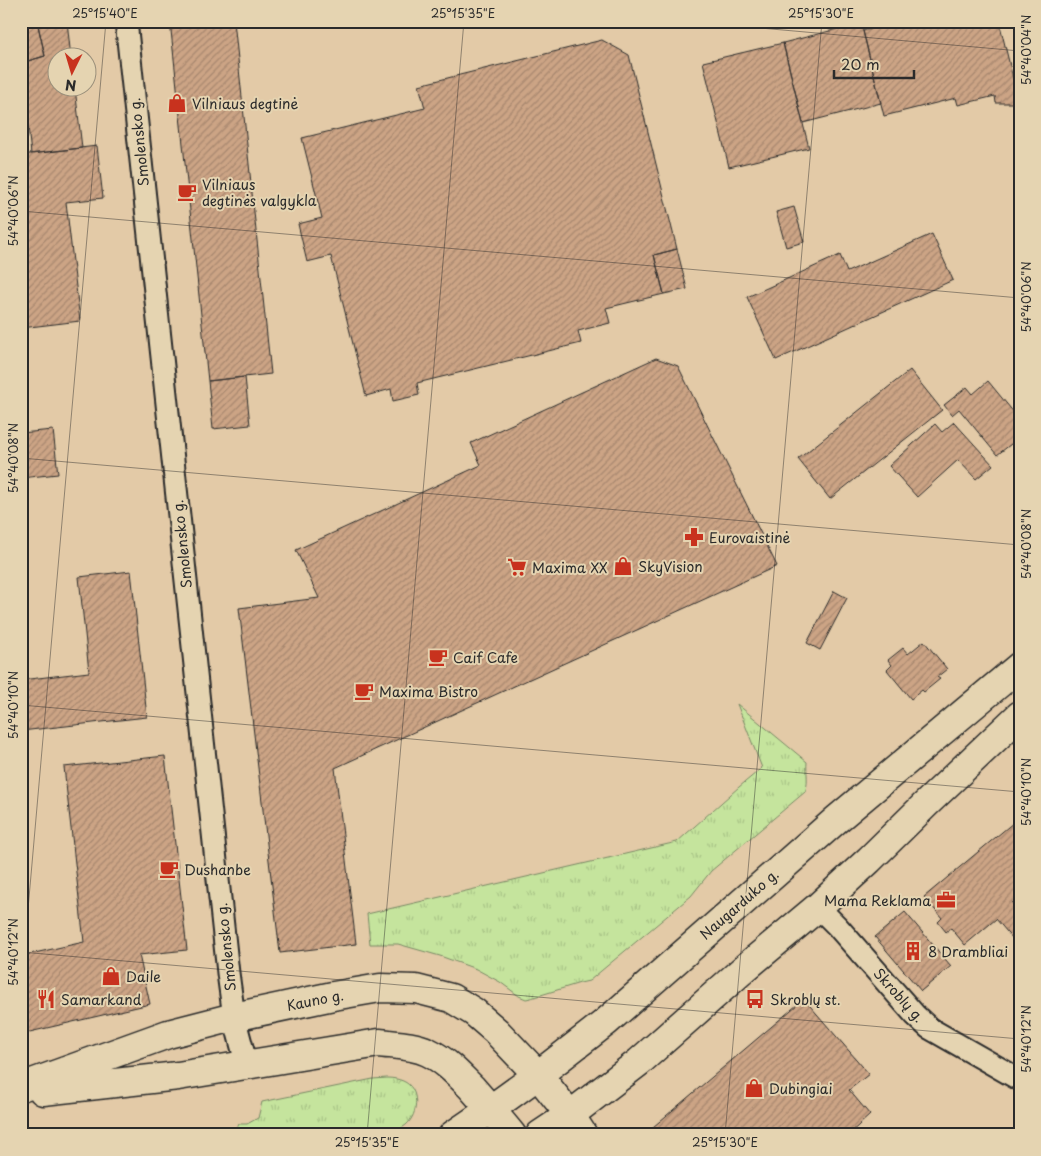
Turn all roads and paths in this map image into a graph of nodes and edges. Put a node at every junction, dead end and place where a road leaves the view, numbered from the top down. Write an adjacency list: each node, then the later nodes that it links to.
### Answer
1 (126, 21): 5 (street, Smolensko g.)
2 (1020, 666): 7 (main road, Naugarduko g.)
3 (1020, 715): 4 (main road)
4 (818, 907): 8 (street, Skroblų g.); 12 (main road)
5 (234, 1017): 6 (street, Smolensko g.); 7 (main road, Kauno g.); 9 (main road, Kauno g.)
6 (247, 1066): 10 (main road); 11 (main road)
7 (538, 1075): 11 (main road, Naugarduko g.); 12 (main road, Kauno g.)
8 (1020, 1080)
9 (21, 1087)
10 (21, 1093)
11 (491, 1109): 13 (main road, Naugarduko g.); 14 (main road)
12 (577, 1125): 15 (main road)
13 (453, 1135)
14 (512, 1135)
15 (540, 1135)

